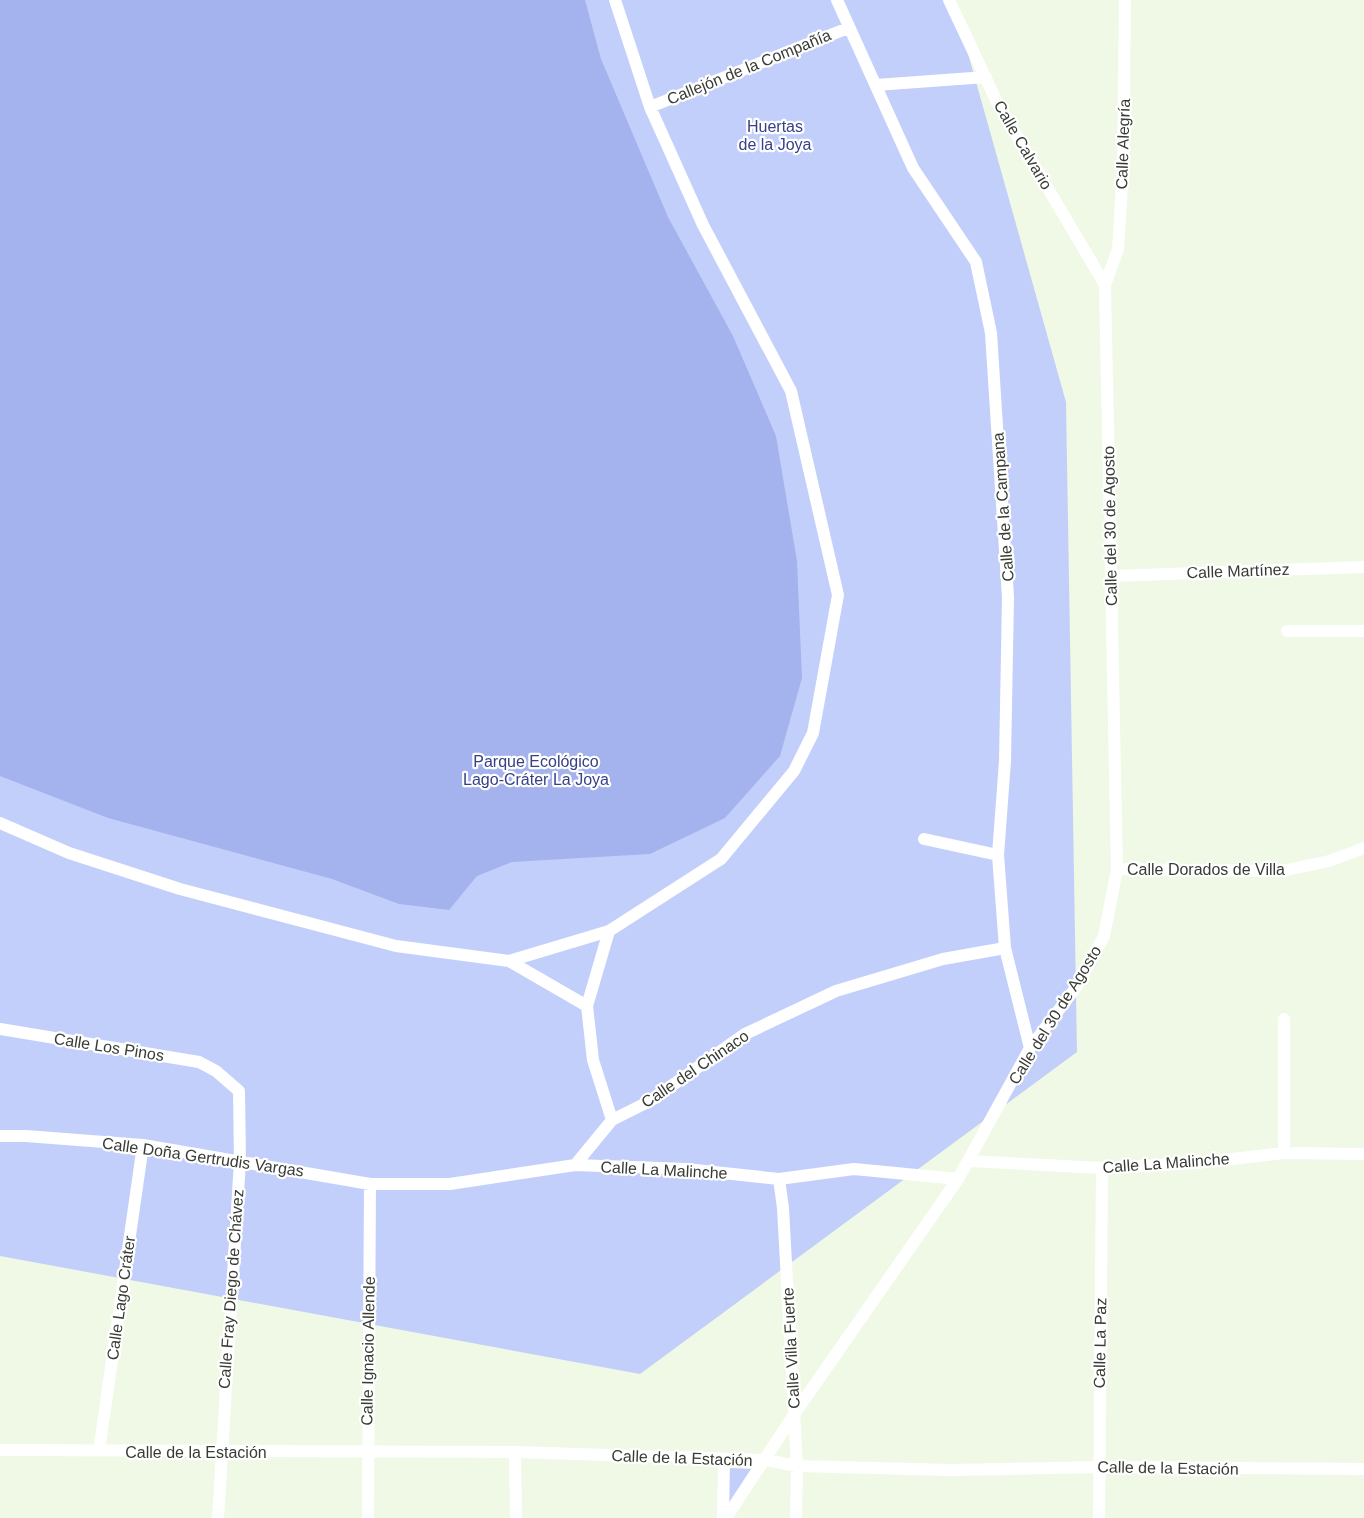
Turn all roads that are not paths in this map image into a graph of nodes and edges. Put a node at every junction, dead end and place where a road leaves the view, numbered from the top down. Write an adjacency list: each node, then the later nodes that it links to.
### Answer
1 (615, 0): 8 (street)
2 (837, 0): 5 (street, Calle de la Campana)
3 (949, 0): 6 (street, Calle Calvario)
4 (1125, 0): 9 (street, Calle Alegría)
5 (848, 28): 7 (street, Calle de la Campana); 8 (street, Callejón de la Compañía)
6 (986, 77): 7 (street); 9 (street, Calle Calvario)
7 (876, 85): 17 (street, Calle de la Campana)
8 (650, 107): 19 (street)
9 (1105, 285): 11 (street, Calle del 30 de Agosto)
10 (1364, 567): 11 (street, Calle Martínez)
11 (1111, 576): 18 (street, Calle del 30 de Agosto)
12 (1287, 631): 13 (street)
13 (1364, 631)
14 (0, 823): 21 (street)
15 (924, 839): 17 (street)
16 (1364, 848): 18 (street, Calle Dorados de Villa)
17 (998, 855): 20 (street, Calle de la Campana)
18 (1117, 869): 25 (street, Calle del 30 de Agosto)
19 (609, 932): 21 (street); 22 (street)
20 (1005, 948): 25 (street, Calle de la Campana); 27 (street, Calle del Chinaco)
21 (509, 961): 22 (street)
22 (587, 1006): 27 (street)
23 (1284, 1018): 30 (street)
24 (0, 1029): 26 (street, Calle Los Pinos)
25 (1030, 1048): 33 (street, Calle del 30 de Agosto)
26 (216, 1071): 32 (street, Calle Fray Diego de Chávez)
27 (612, 1120): 34 (street, Calle del Chinaco)
28 (0, 1136): 29 (street, Calle Doña Gertrudis Vargas)
29 (142, 1145): 32 (street, Calle Doña Gertrudis Vargas); 41 (street, Calle Lago Cráter)
30 (1284, 1153): 31 (street, Calle La Malinche); 35 (street, Calle La Malinche)
31 (1364, 1154)
32 (240, 1161): 38 (street, Calle Doña Gertrudis Vargas); 44 (street, Calle Fray Diego de Chávez)
33 (969, 1161): 35 (street, Calle La Malinche); 37 (street, Calle del 30 de Agosto)
34 (575, 1165): 36 (street, Calle La Malinche); 38 (street, Calle La Malinche)
35 (1102, 1168): 48 (street, Calle La Paz)
36 (779, 1179): 37 (street, Calle La Malinche); 39 (street, Calle Villa Fuerte)
37 (958, 1179): 39 (street, Calle del 30 de Agosto)
38 (370, 1184): 42 (street, Calle Ignacio Allende)
39 (795, 1413): 46 (street, Calle del 30 de Agosto); 47 (street, Calle Villa Fuerte)
40 (0, 1450): 41 (street, Calle de la Estación)
41 (99, 1451): 44 (street, Calle de la Estación)
42 (368, 1452): 43 (street, Calle de la Estación); 44 (street, Calle de la Estación); 51 (street, Calle Ignacio Allende)
43 (515, 1452): 45 (street, Calle de la Estación); 52 (street)
44 (221, 1453): 50 (street, Calle Fray Diego de Chávez)
45 (724, 1460): 46 (street, Calle de la Estación); 53 (street)
46 (766, 1460): 47 (street, Calle de la Estación); 53 (street, Calle del 30 de Agosto)
47 (797, 1466): 48 (street, Calle de la Estación); 54 (street, Calle Villa Fuerte)
48 (1099, 1467): 49 (street, Calle de la Estación); 55 (street, Calle La Paz)
49 (1364, 1469)
50 (218, 1518)
51 (368, 1518)
52 (516, 1518)
53 (725, 1518)
54 (796, 1518)
55 (1099, 1518)

